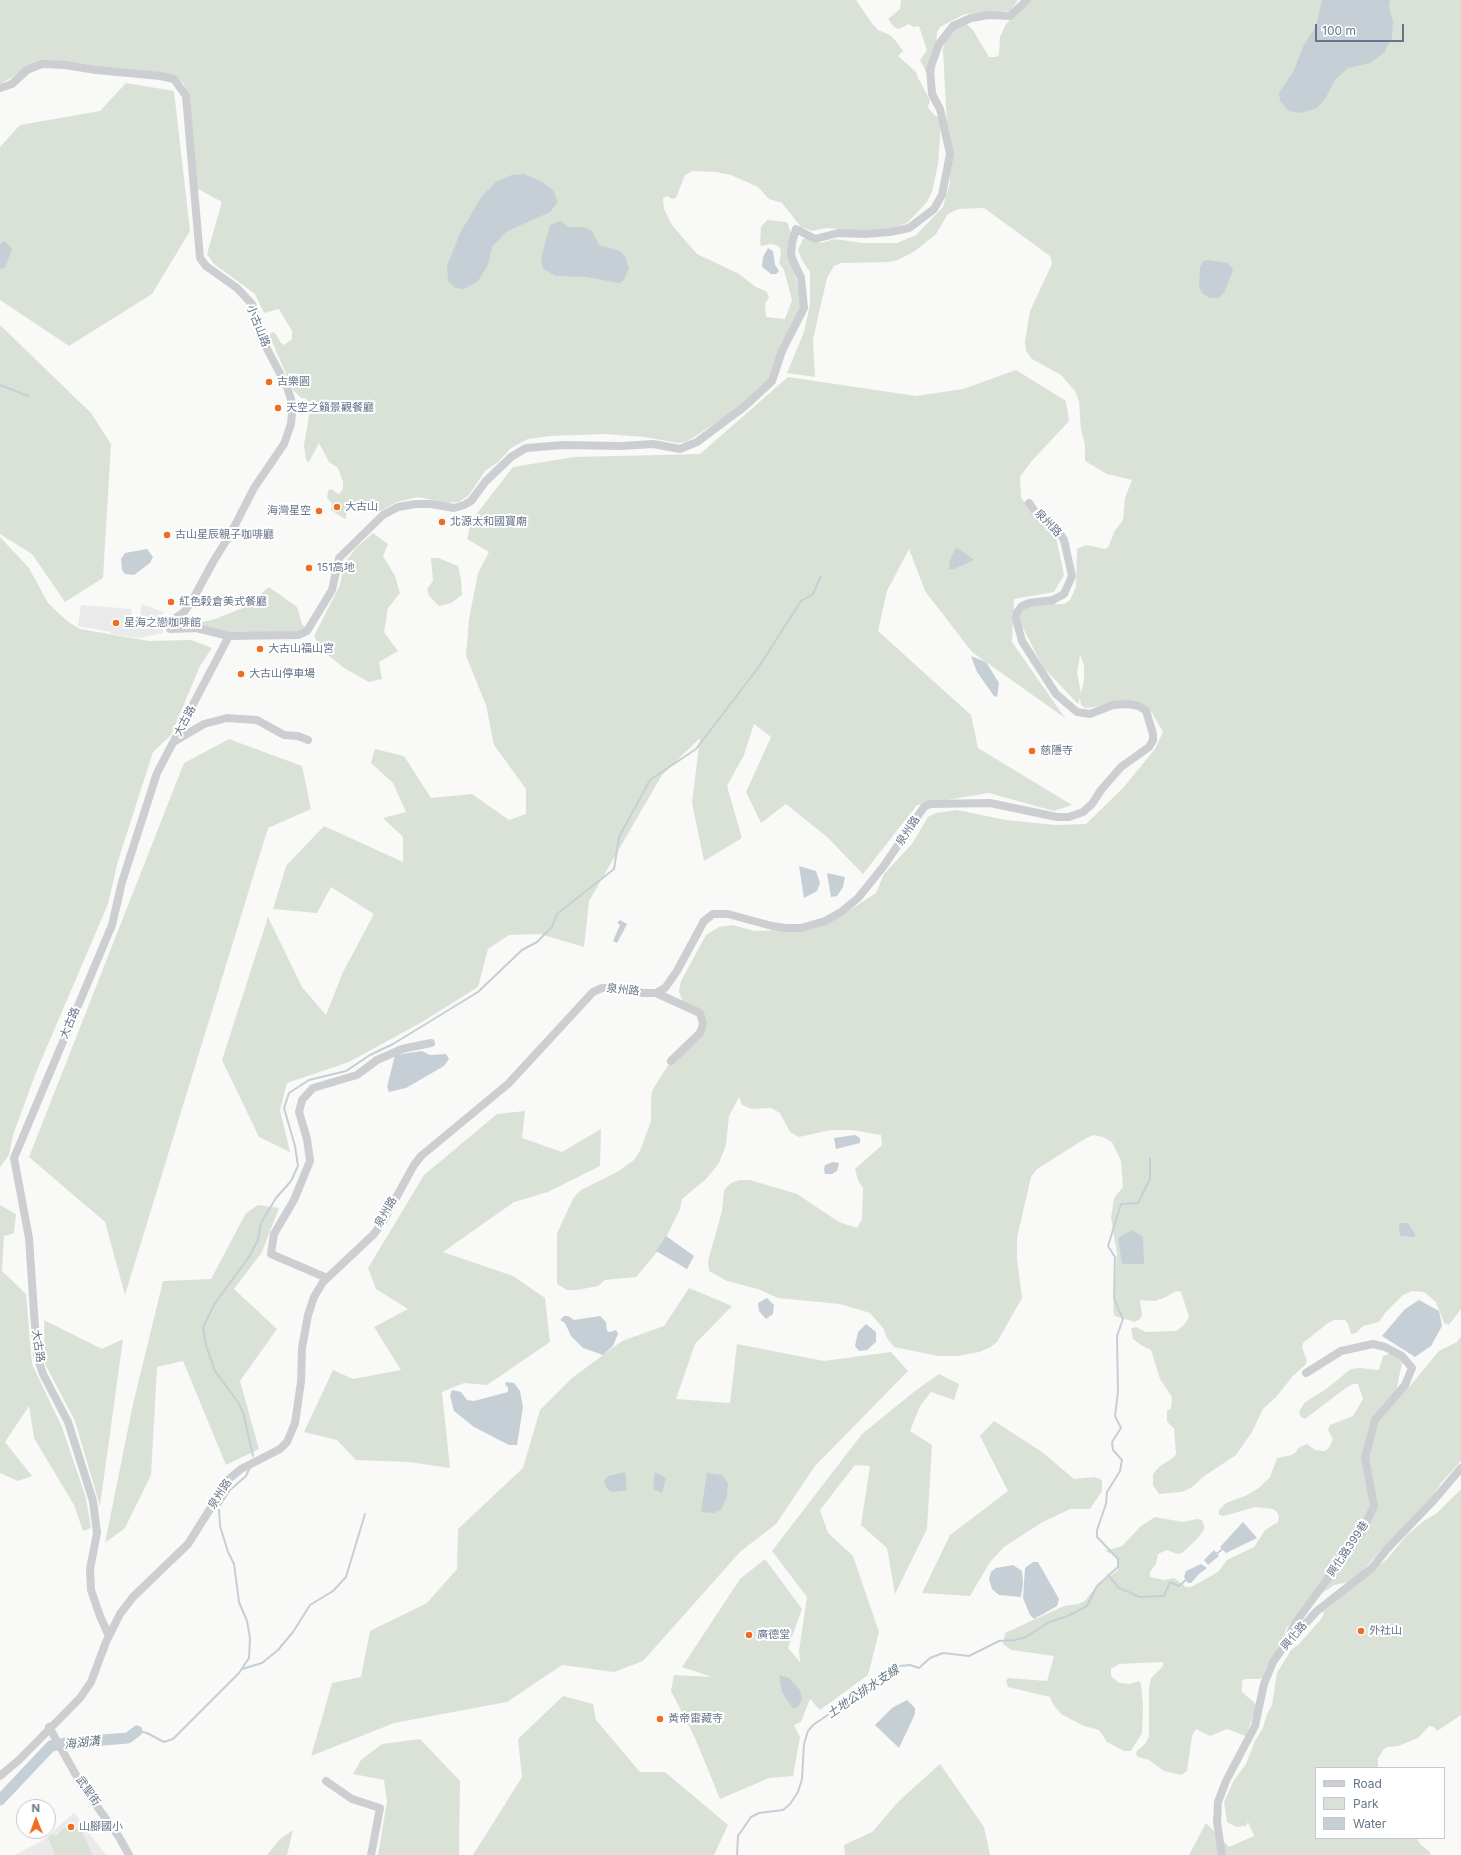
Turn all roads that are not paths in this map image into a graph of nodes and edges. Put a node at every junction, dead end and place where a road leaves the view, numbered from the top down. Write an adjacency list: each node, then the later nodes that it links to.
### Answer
1 (1028, 0): 4 (street)
2 (0, 88): 4 (street, 小古山路)
3 (1029, 503): 7 (street, 泉州路)
4 (229, 636): 6 (street, 大古路)
5 (308, 740): 6 (street)
6 (175, 742): 13 (street, 大古路)
7 (656, 993): 9 (street); 10 (street, 泉州路)
8 (431, 1043): 10 (street)
9 (671, 1061)
10 (327, 1278): 13 (street, 泉州路)
11 (1306, 1373): 14 (street, 興化路399巷)
12 (1461, 1468): 14 (street, 興化路)
13 (109, 1636): 15 (street, 泉州路)
14 (1290, 1640): 20 (street, 興化路)
15 (49, 1727): 16 (street, 泉州路); 18 (street, 武聖街)
16 (0, 1776)
17 (326, 1781): 19 (street)
18 (129, 1855)
19 (371, 1855)
20 (1222, 1855)

